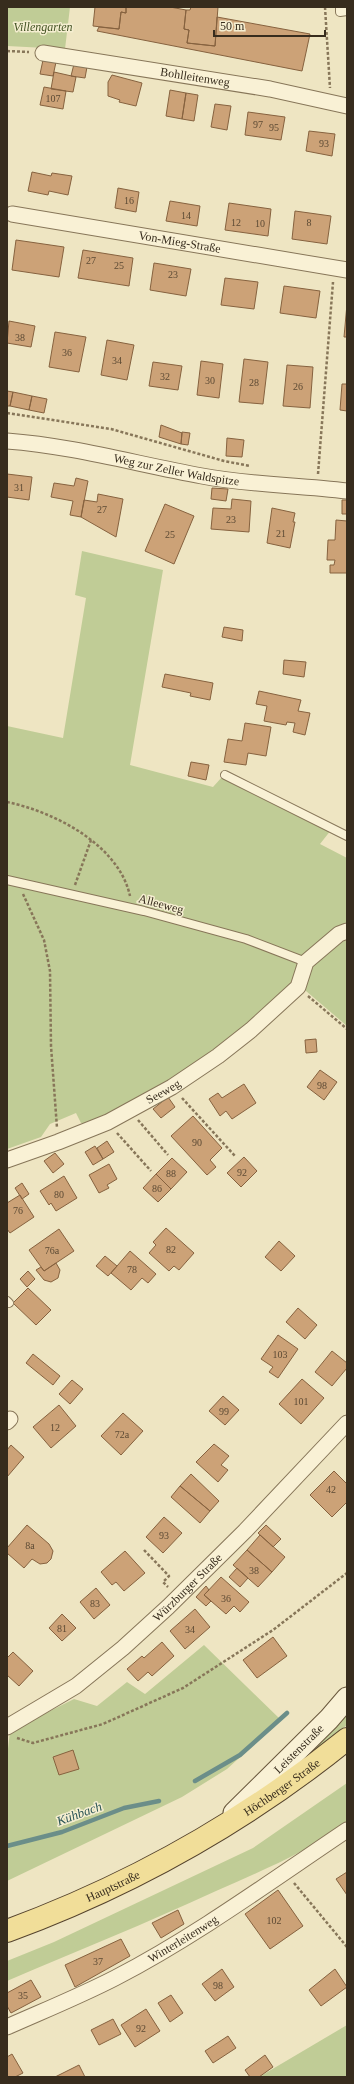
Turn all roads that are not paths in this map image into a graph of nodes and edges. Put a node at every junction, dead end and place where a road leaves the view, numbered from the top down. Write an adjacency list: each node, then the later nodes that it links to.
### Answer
1 (340, 7): 2 (lane)
2 (347, 11)
3 (43, 53): 4 (street, Bohlleitenweg)
4 (347, 106)
5 (12, 214): 6 (street, Von-Mieg-Straße)
6 (340, 269)
7 (7, 441): 8 (street, Weg zur Zeller Waldspitze)
8 (347, 491)
9 (225, 775): 10 (lane)
10 (347, 836)
11 (7, 880): 13 (lane, Alleeweg)
12 (347, 931): 13 (street)
13 (306, 962): 14 (street, Seeweg)
14 (7, 1160)
15 (347, 1423): 17 (street, Würzburger Straße)
16 (347, 1698): 22 (main road, Leistenstraße)
17 (10, 1732)
18 (347, 1739): 20 (main road, Höchberger Straße)
19 (347, 1751): 20 (main road, Leistenstraße)
20 (310, 1770): 22 (main road, Höchberger Straße)
21 (347, 1830): 24 (street, Winterleitenweg)
22 (214, 1833): 23 (main road, Hauptstraße)
23 (7, 1931)
24 (7, 2027)

